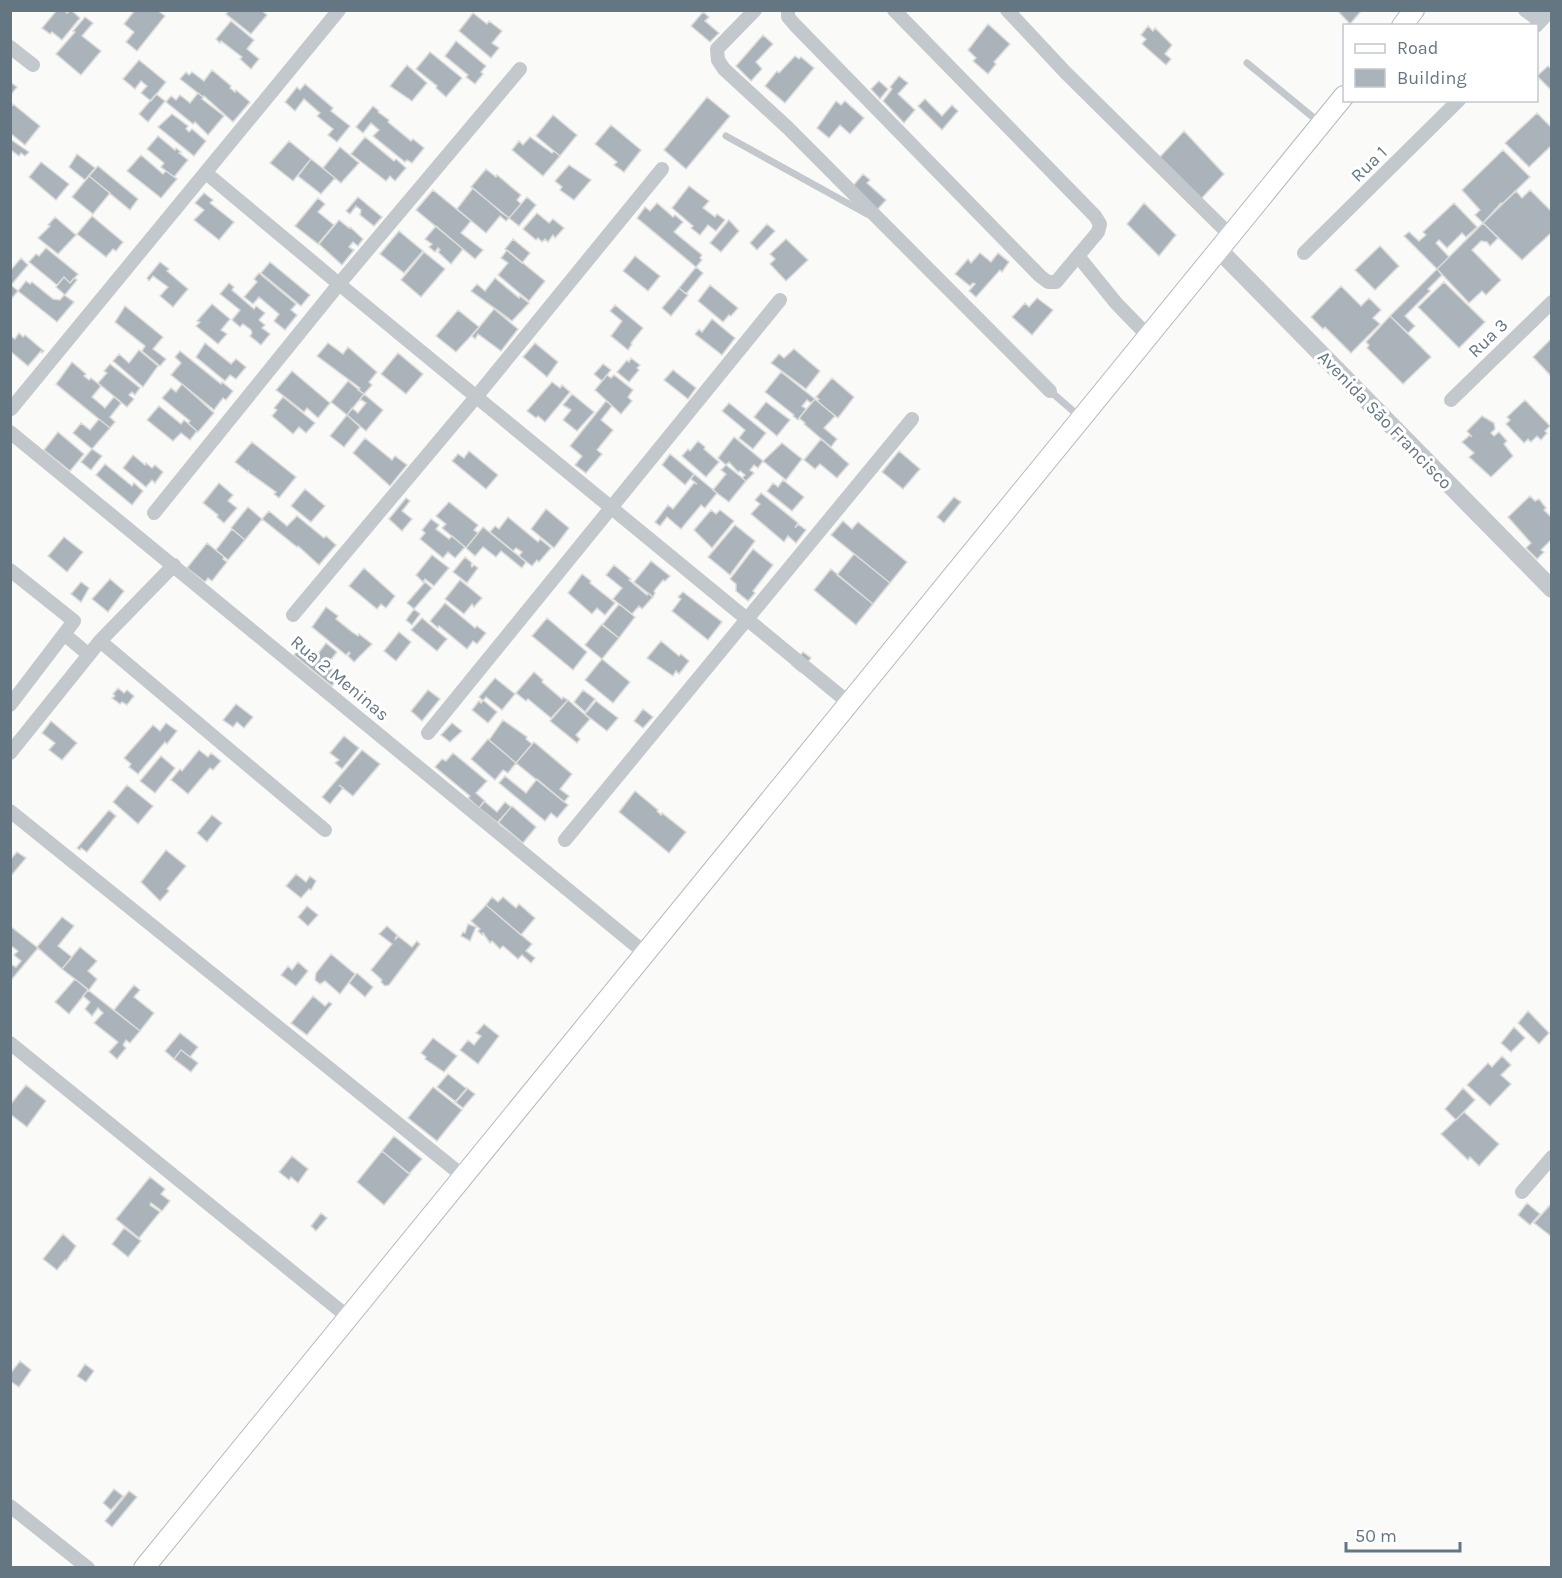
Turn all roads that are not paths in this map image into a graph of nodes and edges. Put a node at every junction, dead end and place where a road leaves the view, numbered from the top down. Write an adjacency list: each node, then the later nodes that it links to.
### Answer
1 (339, 10): 20 (street)
2 (755, 10): 21 (street)
3 (788, 10): 24 (street)
4 (894, 10): 24 (street)
5 (1006, 10): 22 (street)
6 (1414, 10): 10 (main road)
7 (1525, 10): 9 (street)
8 (1551, 10): 9 (street)
9 (1538, 23)
10 (1404, 24)
11 (10, 46): 13 (street)
12 (1247, 63): 17 (lane)
13 (33, 65)
14 (520, 69): 25 (street)
15 (1343, 97): 17 (main road)
16 (1457, 102): 23 (street, Rua 1)
17 (1322, 125): 22 (main road)
18 (726, 136): 21 (lane)
19 (662, 169): 30 (street)
20 (206, 173): 25 (street); 32 (street)
21 (878, 219): 29 (street)
22 (1225, 243): 28 (main road); 40 (street, Avenida São Francisco)
23 (1304, 253)
24 (1078, 256): 28 (street)
25 (339, 284): 30 (street); 37 (street)
26 (780, 300): 36 (street)
27 (1551, 302): 31 (street, Rua 3)
28 (1149, 337): 33 (main road)
29 (1050, 391): 33 (lane)
30 (476, 397): 36 (street); 41 (street)
31 (1450, 400)
32 (11, 409)
33 (1082, 418): 46 (main road)
34 (912, 419): 42 (street)
35 (10, 432): 38 (street, Rua 2 Meninas)
36 (611, 508): 42 (street); 48 (street)
37 (154, 513)
38 (174, 565): 44 (street); 53 (street, Rua 2 Meninas)
39 (10, 570): 43 (street)
40 (1551, 589)
41 (293, 615)
42 (747, 619): 46 (street); 52 (street)
43 (64, 634): 45 (street); 47 (street)
44 (100, 641): 45 (street); 51 (street)
45 (89, 655): 49 (street)
46 (849, 703): 53 (main road)
47 (10, 705)
48 (428, 733)
49 (10, 753)
50 (10, 811): 56 (street)
51 (325, 830)
52 (565, 840)
53 (645, 953): 56 (main road)
54 (10, 1043): 58 (street)
55 (1551, 1156): 57 (street)
56 (463, 1176): 58 (main road)
57 (1522, 1192)
58 (348, 1317): 61 (main road)
59 (10, 1506): 60 (street)
60 (88, 1568)
61 (144, 1568)

